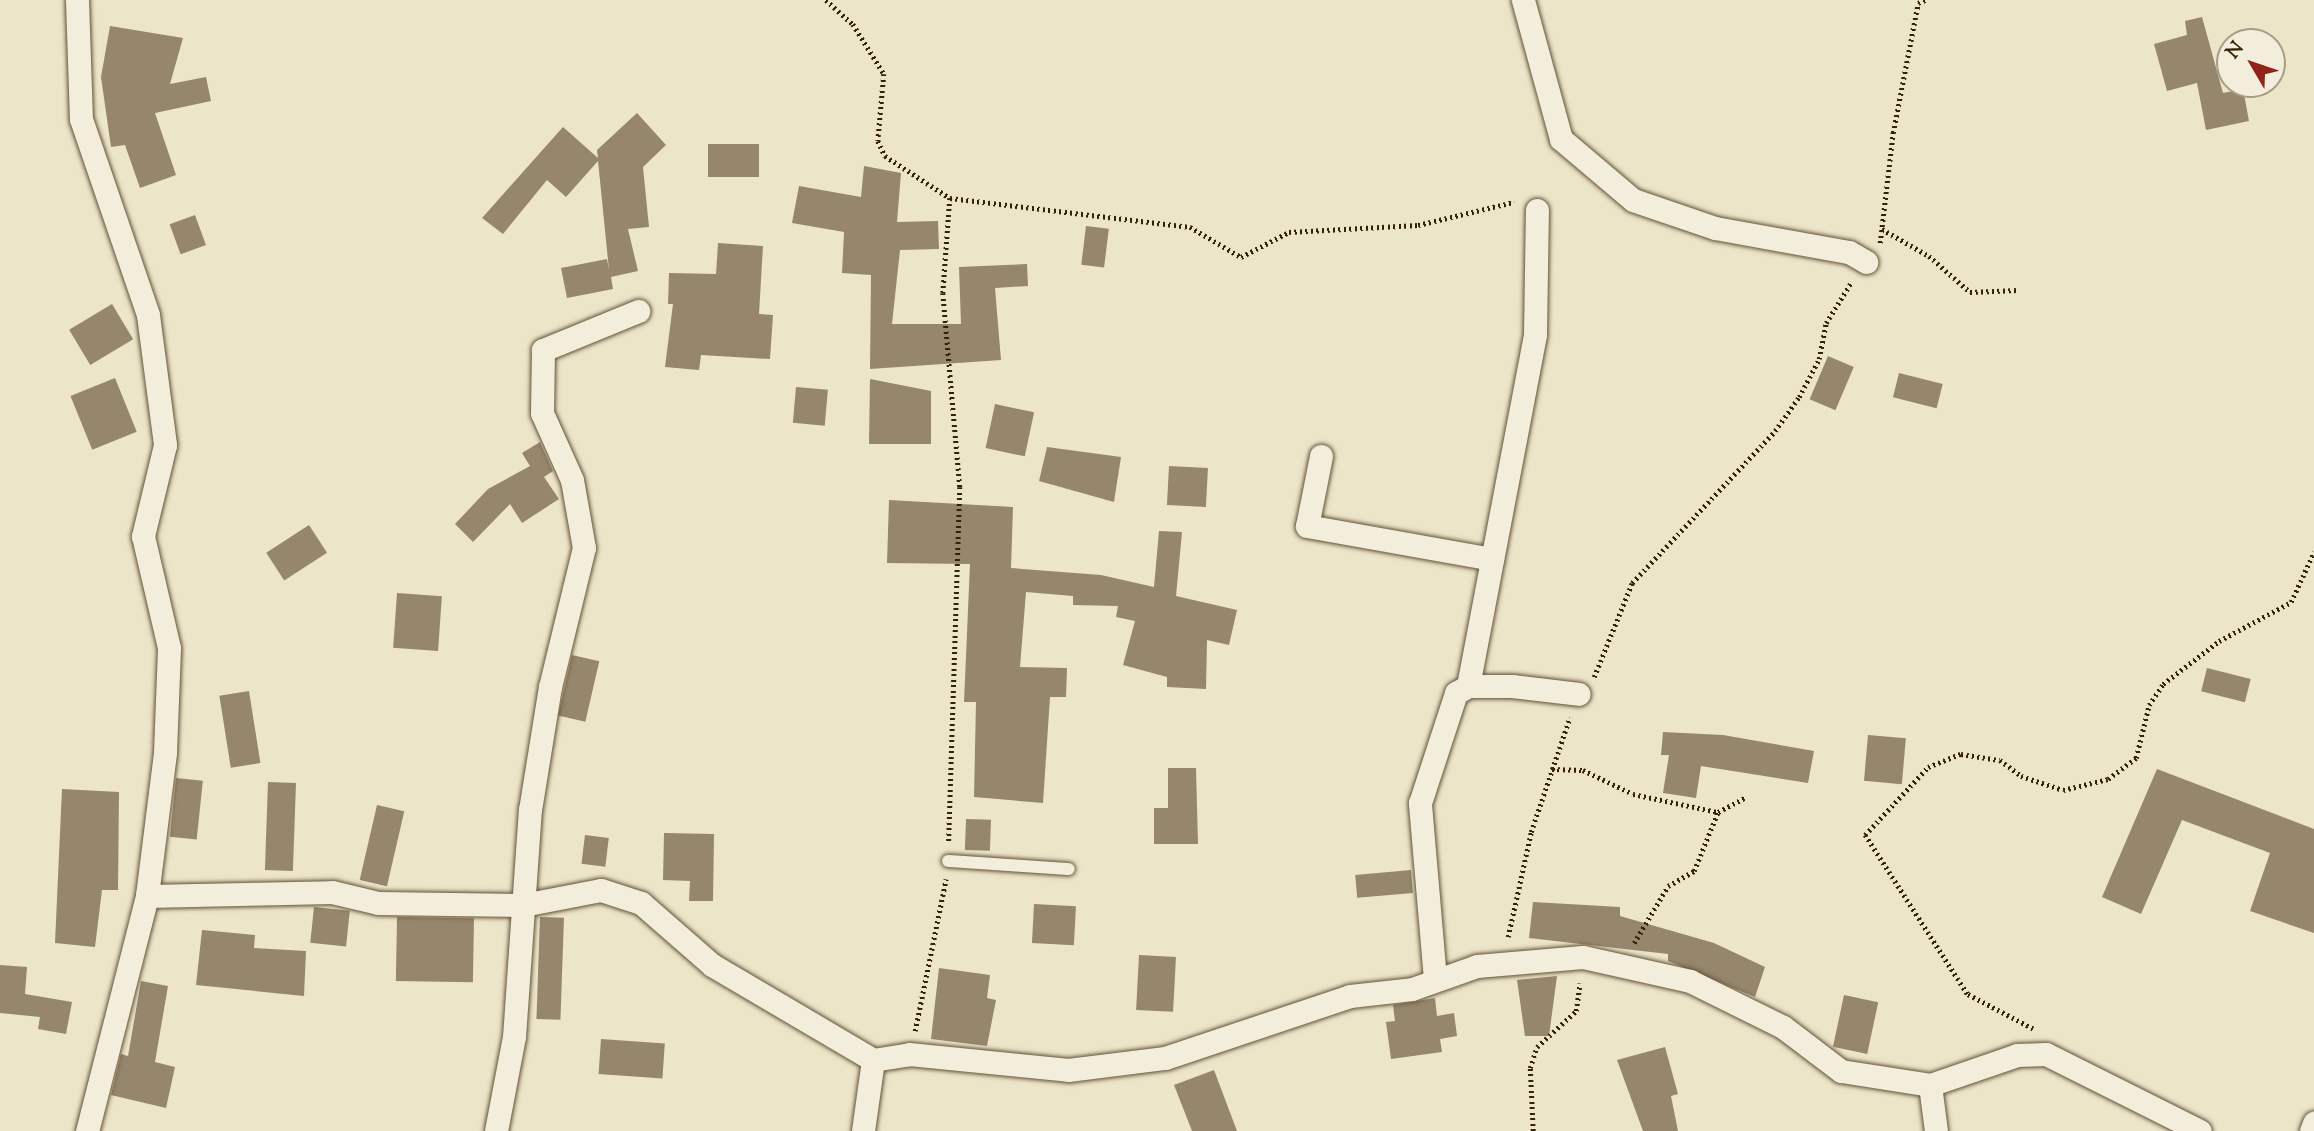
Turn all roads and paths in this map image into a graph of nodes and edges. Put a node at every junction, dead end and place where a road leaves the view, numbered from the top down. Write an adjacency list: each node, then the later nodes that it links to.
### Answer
1 (77, 0): 21 (street)
2 (826, 0): 5 (path)
3 (1523, 0): 8 (street)
4 (1925, 0): 7 (path)
5 (950, 198): 6 (path); 19 (path)
6 (1537, 210): 13 (street)
7 (1882, 229): 8 (path); 9 (path)
8 (1866, 262): 15 (path)
9 (2018, 290)
10 (638, 311): 22 (street)
11 (1321, 456): 13 (street)
12 (2314, 552): 28 (path)
13 (1492, 559): 14 (street)
14 (1468, 686): 15 (street); 26 (street)
15 (1579, 695): 16 (path)
16 (1552, 769): 18 (path); 24 (path)
17 (1744, 798): 18 (path)
18 (1718, 812): 25 (path)
19 (948, 861): 20 (lane); 27 (path)
20 (1069, 869)
21 (147, 896): 22 (street); 32 (street)
22 (523, 905): 29 (street); 33 (street)
23 (1583, 957): 24 (street); 25 (street); 35 (path)
24 (1510, 961): 26 (street)
25 (1620, 965): 30 (street)
26 (1435, 979): 27 (street)
27 (909, 1054): 29 (street)
28 (2046, 1054): 30 (street); 37 (street)
29 (873, 1060): 34 (street)
30 (1930, 1085): 36 (street)
31 (2314, 1124): 38 (street)
32 (87, 1131)
33 (496, 1131)
34 (863, 1131)
35 (1533, 1131)
36 (1936, 1131)
37 (2200, 1131)
38 (2311, 1131)

